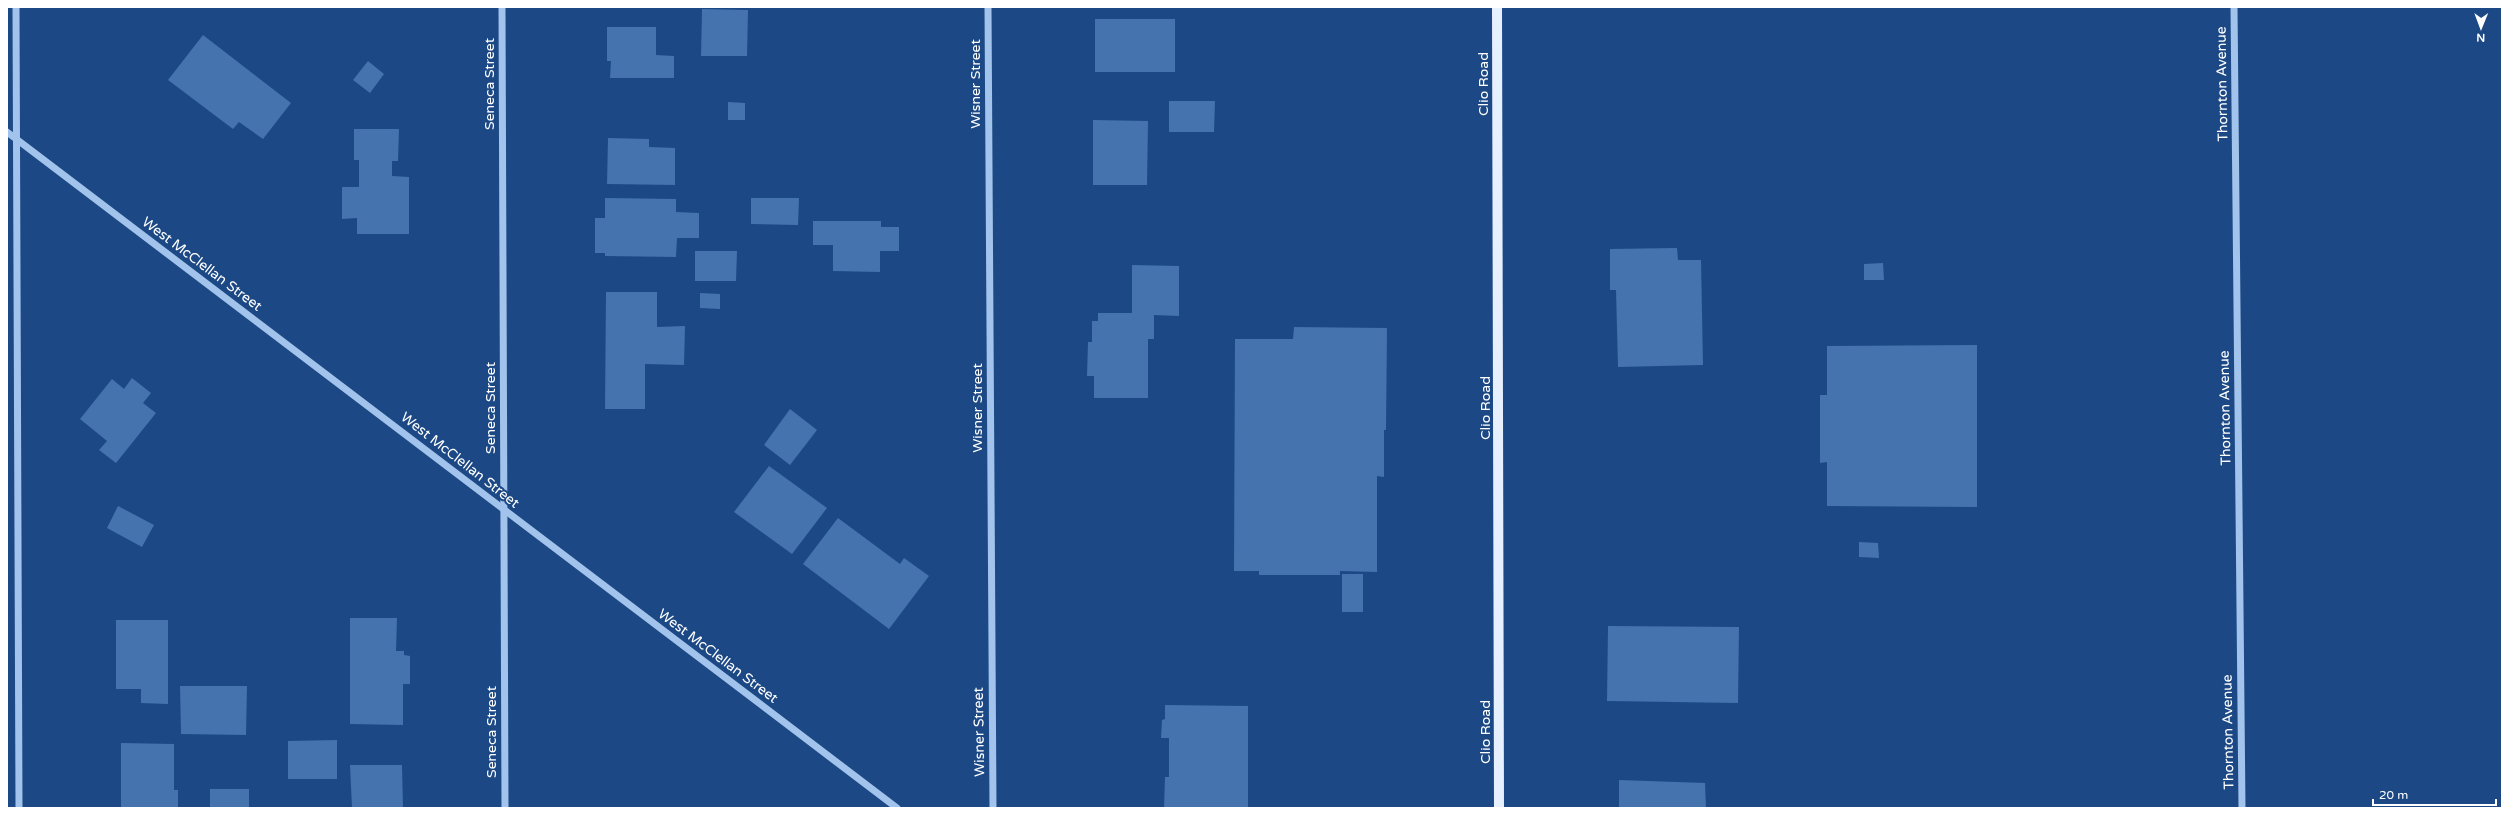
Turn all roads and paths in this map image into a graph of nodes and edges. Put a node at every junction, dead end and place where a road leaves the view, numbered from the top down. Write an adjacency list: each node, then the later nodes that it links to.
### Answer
1 (16, 7): 7 (street)
2 (502, 7): 8 (street, Seneca Street)
3 (988, 7): 12 (street, Wisner Street)
4 (1497, 7): 13 (main road, Clio Road)
5 (2234, 7): 14 (street, Thornton Avenue)
6 (7, 132): 7 (street, West McClellan Street)
7 (16, 139): 8 (street, West McClellan Street); 9 (street)
8 (503, 509): 10 (street, Seneca Street); 11 (street, West McClellan Street)
9 (19, 808)
10 (505, 808)
11 (898, 808)
12 (993, 808)
13 (1499, 808)
14 (2242, 808)

